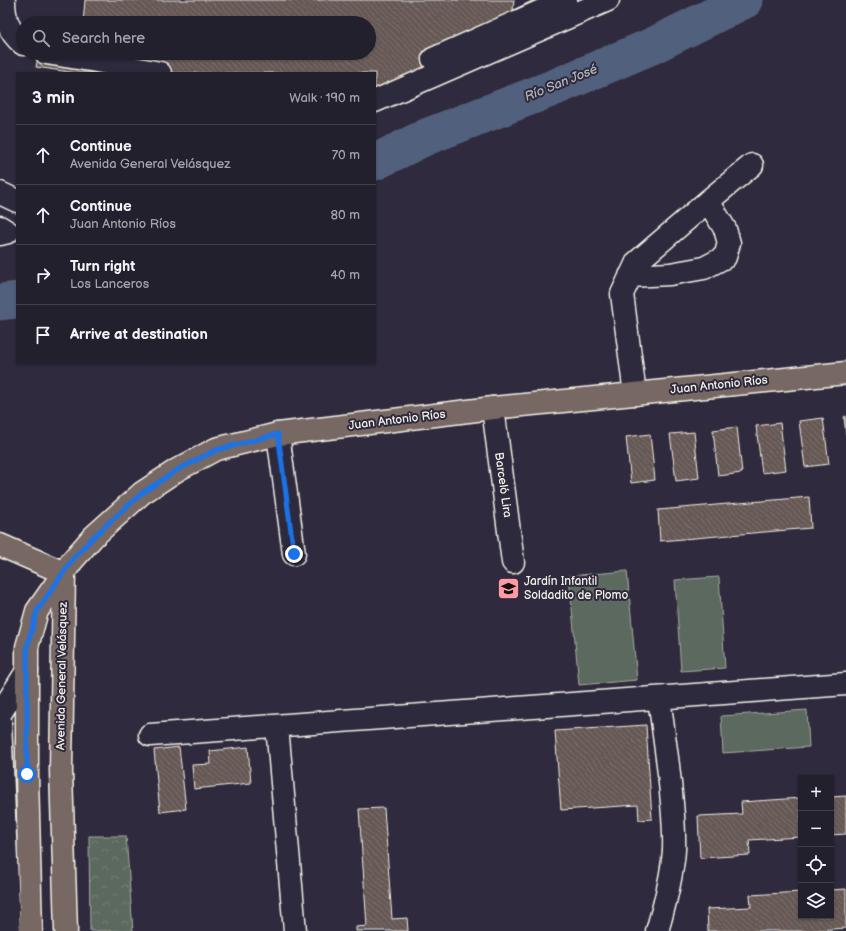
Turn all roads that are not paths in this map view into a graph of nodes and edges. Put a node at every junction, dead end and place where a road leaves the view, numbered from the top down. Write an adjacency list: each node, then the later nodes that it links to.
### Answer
1 (3, 0): 4 (street); 5 (street)
2 (608, 0): 9 (street)
3 (553, 3): 8 (street)
4 (0, 9)
5 (16, 38)
6 (90, 60): 7 (street)
7 (155, 72)
8 (376, 84)
9 (376, 101)
10 (752, 165): 13 (street)
11 (0, 193): 12 (street)
12 (16, 201)
13 (708, 201): 14 (street); 14 (street)
14 (630, 276): 16 (street)
15 (846, 372): 16 (main road, Juan Antonio Ríos)
16 (635, 394): 17 (main road, Juan Antonio Ríos)
17 (493, 408): 18 (main road, Juan Antonio Ríos); 21 (street, Barceló Lira)
18 (278, 434): 20 (street); 22 (main road, Juan Antonio Ríos)
19 (0, 545): 22 (main road)
20 (294, 554)
21 (513, 562)
22 (64, 573): 23 (main road, Avenida General Velásquez); 32 (main road, Avenida General Velásquez)
23 (27, 671): 26 (street); 31 (main road, Avenida General Velásquez)
24 (846, 684): 25 (street)
25 (658, 698): 28 (street); 34 (street)
26 (0, 714)
27 (0, 721): 30 (street)
28 (277, 726): 29 (street); 33 (street)
29 (150, 735)
30 (9, 931)
31 (31, 931)
32 (66, 931)
33 (295, 931)
34 (657, 931)

